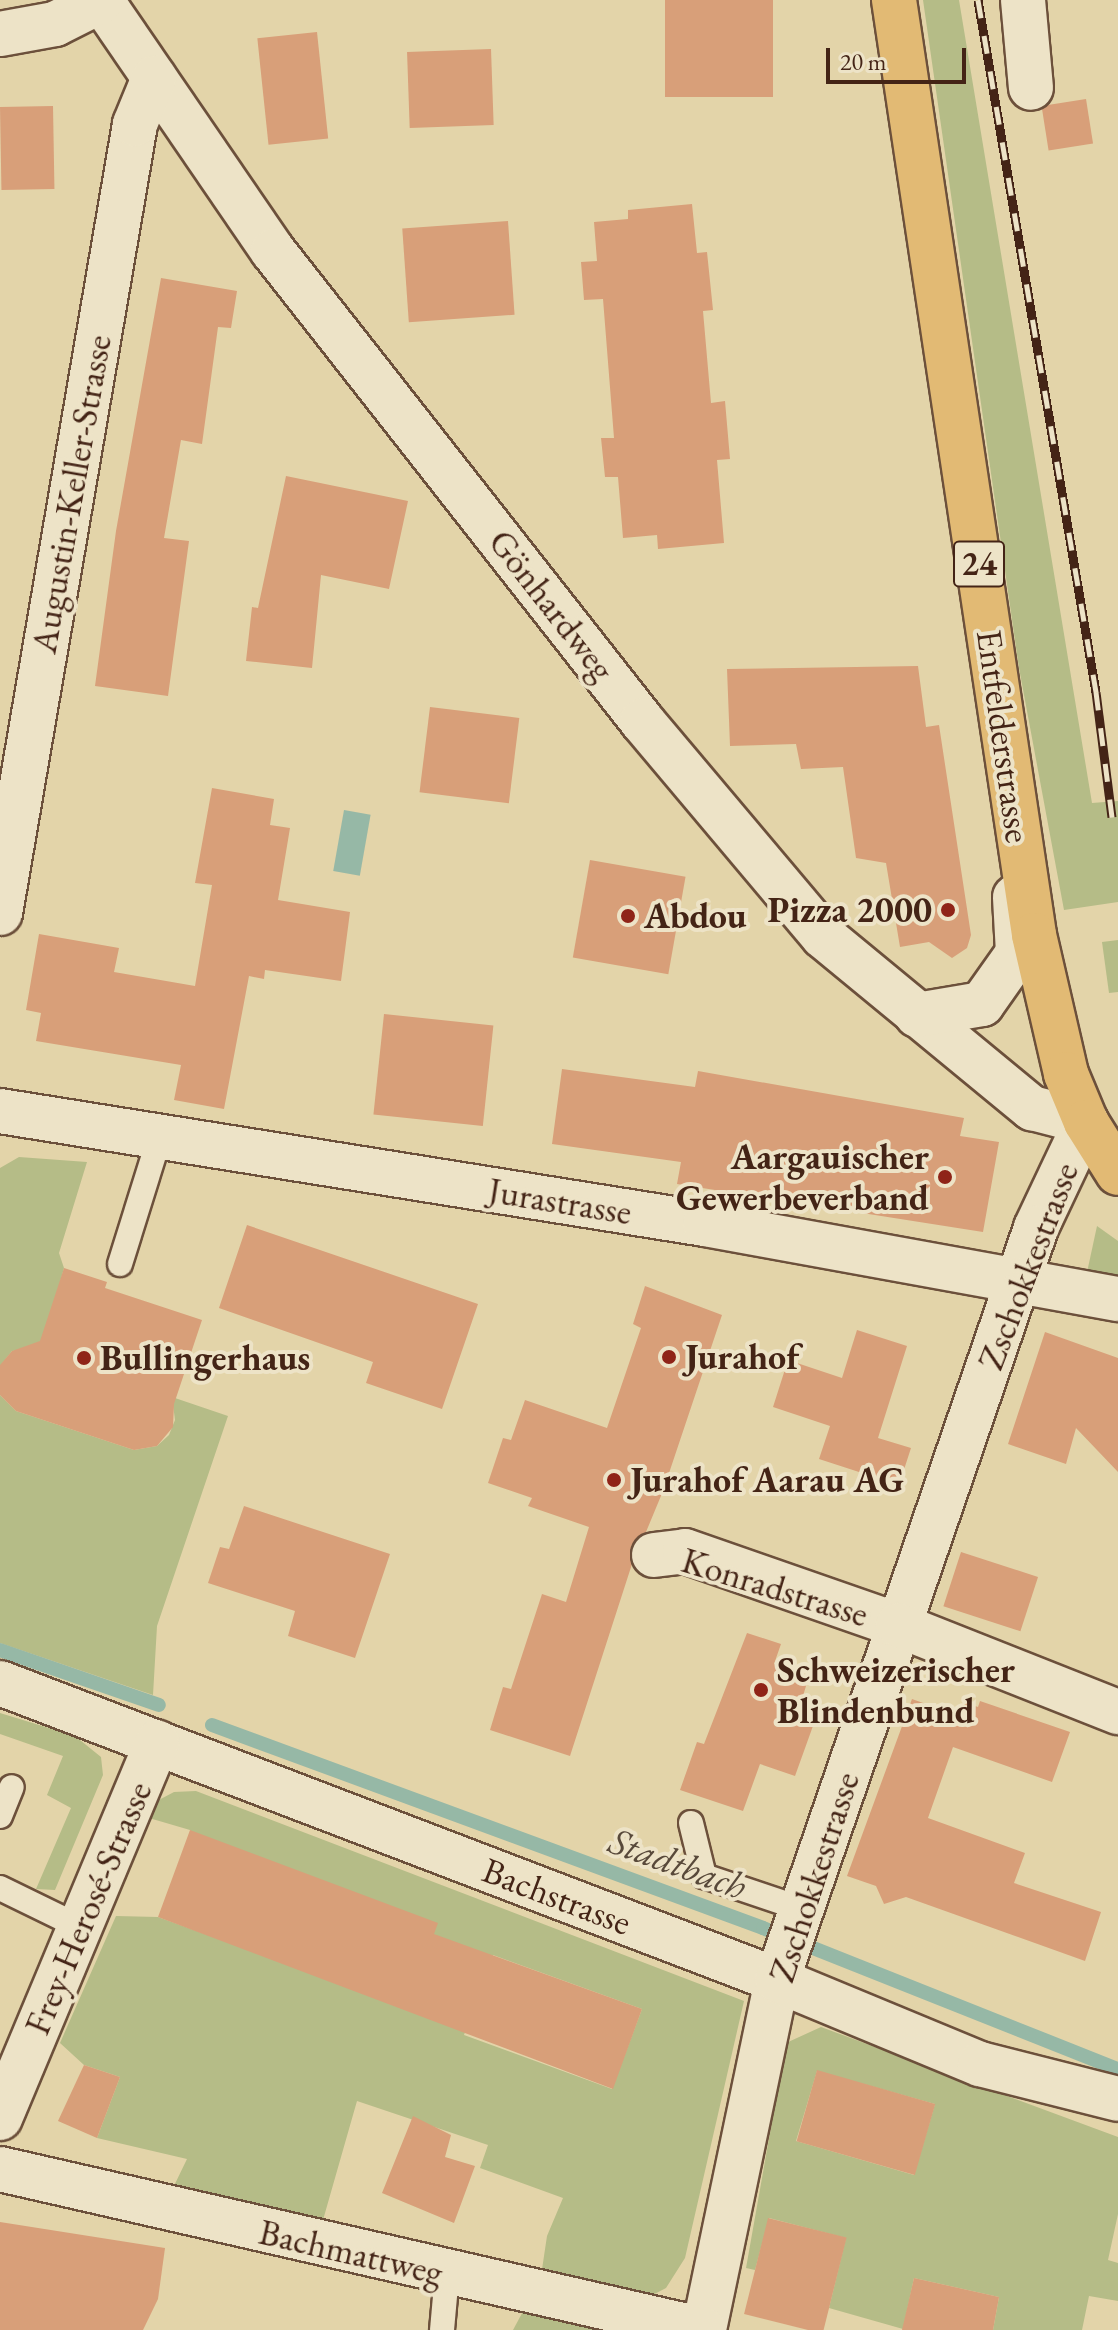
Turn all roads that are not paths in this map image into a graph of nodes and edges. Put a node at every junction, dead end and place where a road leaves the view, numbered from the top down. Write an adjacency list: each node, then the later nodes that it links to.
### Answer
1 (101, 0): 4 (street); 5 (street, Gönhardweg)
2 (894, 0): 7 (main road, Entfelderstrasse / 24)
3 (1023, 0): 6 (street)
4 (0, 34)
5 (154, 78): 8 (street, Augustin-Keller-Strasse); 9 (street, Gönhardweg)
6 (1031, 88)
7 (1021, 852): 9 (street); 11 (main road, Entfelderstrasse / 24)
8 (0, 913)
9 (917, 1015): 11 (street, Gönhardweg)
10 (0, 1111): 12 (street, Jurastrasse)
11 (1086, 1122): 13 (main road, Entfelderstrasse / 24); 15 (street, Zschokkestrasse)
12 (159, 1139): 14 (lane); 15 (street, Jurastrasse)
13 (1118, 1173)
14 (120, 1264)
15 (1016, 1284): 16 (street, Jurastrasse); 18 (street, Zschokkestrasse)
16 (1118, 1299)
17 (654, 1555): 18 (street, Konradstrasse)
18 (898, 1625): 20 (street, Konradstrasse); 27 (street, Zschokkestrasse)
19 (0, 1683): 21 (street, Bachstrasse)
20 (1118, 1712)
21 (157, 1742): 26 (street, Frey-Herosé-Strasse); 27 (street, Bachstrasse)
22 (12, 1787): 23 (lane)
23 (0, 1816)
24 (691, 1823): 27 (lane)
25 (0, 1888): 26 (lane)
26 (80, 1927): 29 (street, Frey-Herosé-Strasse)
27 (791, 1940): 28 (street, Bachstrasse); 33 (street, Zschokkestrasse)
28 (1118, 2099)
29 (0, 2118)
30 (0, 2169): 31 (street, Bachmattweg)
31 (447, 2274): 32 (lane); 33 (street, Bachmattweg)
32 (442, 2330)
33 (704, 2330)

